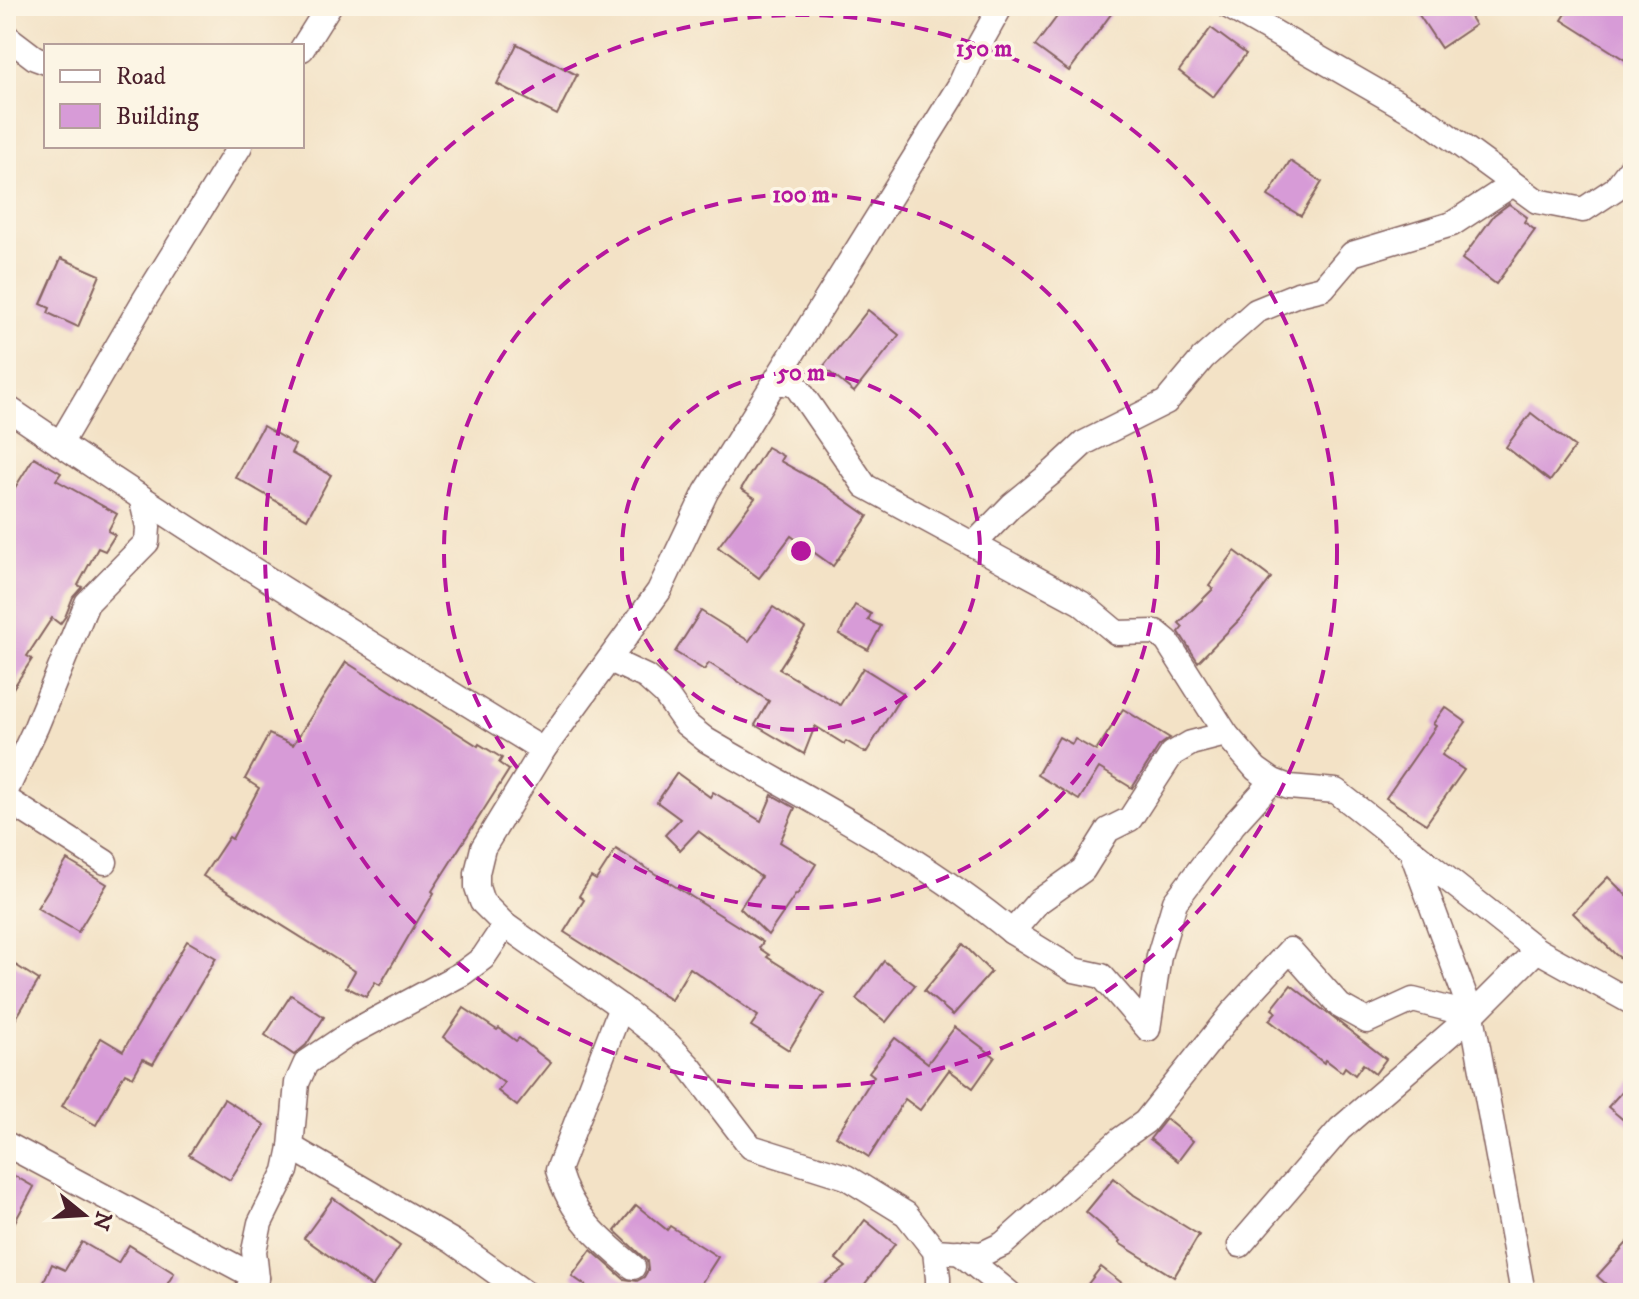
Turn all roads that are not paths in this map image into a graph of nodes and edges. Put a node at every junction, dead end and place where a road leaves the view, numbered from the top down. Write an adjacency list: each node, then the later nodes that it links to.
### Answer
1 (329, 6): 5 (street)
2 (1001, 6): 10 (street)
3 (1228, 6): 9 (street)
4 (6, 36): 6 (street)
5 (304, 46)
6 (44, 61)
7 (239, 148): 12 (street)
8 (1633, 165): 9 (street)
9 (1513, 184): 14 (street)
10 (774, 383): 14 (street); 15 (street)
11 (6, 407): 12 (street)
12 (60, 444): 13 (street)
13 (141, 497): 17 (street); 19 (street)
14 (975, 543): 16 (street)
15 (610, 660): 17 (street); 24 (street)
16 (1226, 734): 18 (street); 24 (street)
17 (543, 750): 23 (street)
18 (1273, 781): 21 (street); 24 (street)
19 (6, 791)
20 (6, 799): 22 (street)
21 (1411, 850): 25 (street); 28 (street)
22 (105, 862)
23 (505, 925): 27 (street); 30 (street)
24 (1012, 932)
25 (1537, 950): 26 (street); 28 (street)
26 (1633, 1003)
27 (621, 1007): 32 (street); 34 (street)
28 (1472, 1015): 31 (street); 33 (street); 39 (street)
29 (6, 1144): 35 (street)
30 (291, 1147): 35 (street); 36 (street)
31 (1240, 1245)
32 (935, 1251): 33 (street); 37 (street)
33 (959, 1252): 38 (street)
34 (633, 1267)
35 (251, 1285)
36 (525, 1293)
37 (938, 1293)
38 (1009, 1293)
39 (1523, 1293)

